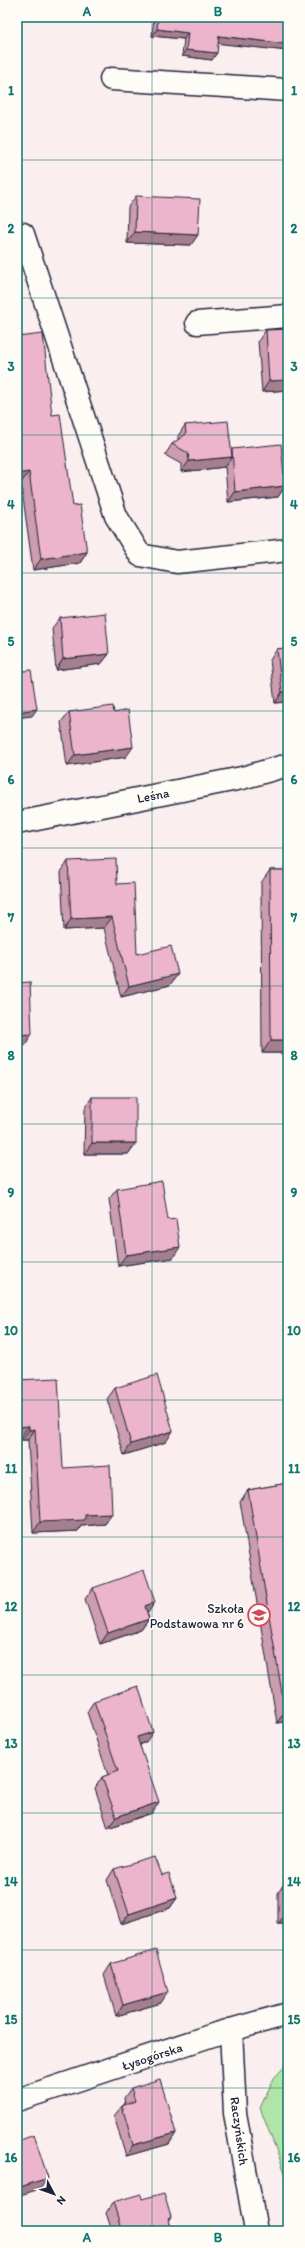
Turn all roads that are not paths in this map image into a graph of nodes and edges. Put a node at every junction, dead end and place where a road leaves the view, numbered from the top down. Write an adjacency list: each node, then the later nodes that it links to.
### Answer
1 (111, 79): 2 (street)
2 (288, 90)
3 (23, 234): 6 (street)
4 (288, 316): 5 (street)
5 (197, 324)
6 (288, 550)
7 (288, 765): 8 (street, Leśna)
8 (17, 823)
9 (288, 2014): 10 (street, Łysogórska)
10 (231, 2030): 11 (street, Łysogórska); 12 (street, Raczyńskich)
11 (17, 2100)
12 (256, 2231)

